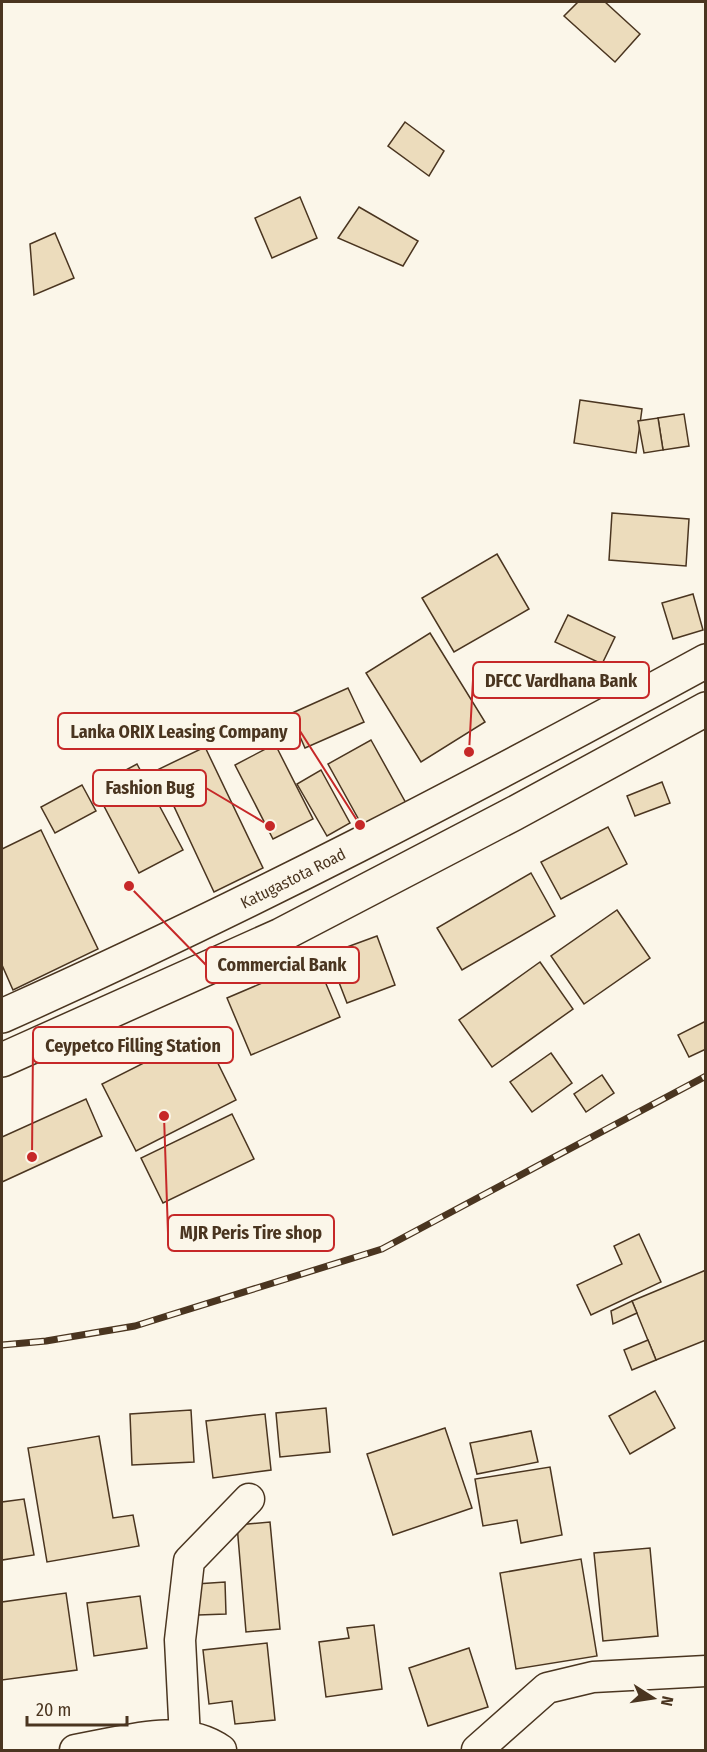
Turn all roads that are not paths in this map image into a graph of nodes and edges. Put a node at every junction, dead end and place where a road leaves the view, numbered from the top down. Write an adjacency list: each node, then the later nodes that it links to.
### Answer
1 (705, 661): 3 (highway, Katugastota Road)
2 (705, 709): 4 (highway)
3 (2, 1016)
4 (2, 1060)
5 (249, 1499): 7 (street)
6 (705, 1671): 10 (street)
7 (185, 1738): 8 (street); 9 (street)
8 (75, 1750)
9 (221, 1750)
10 (477, 1750)

